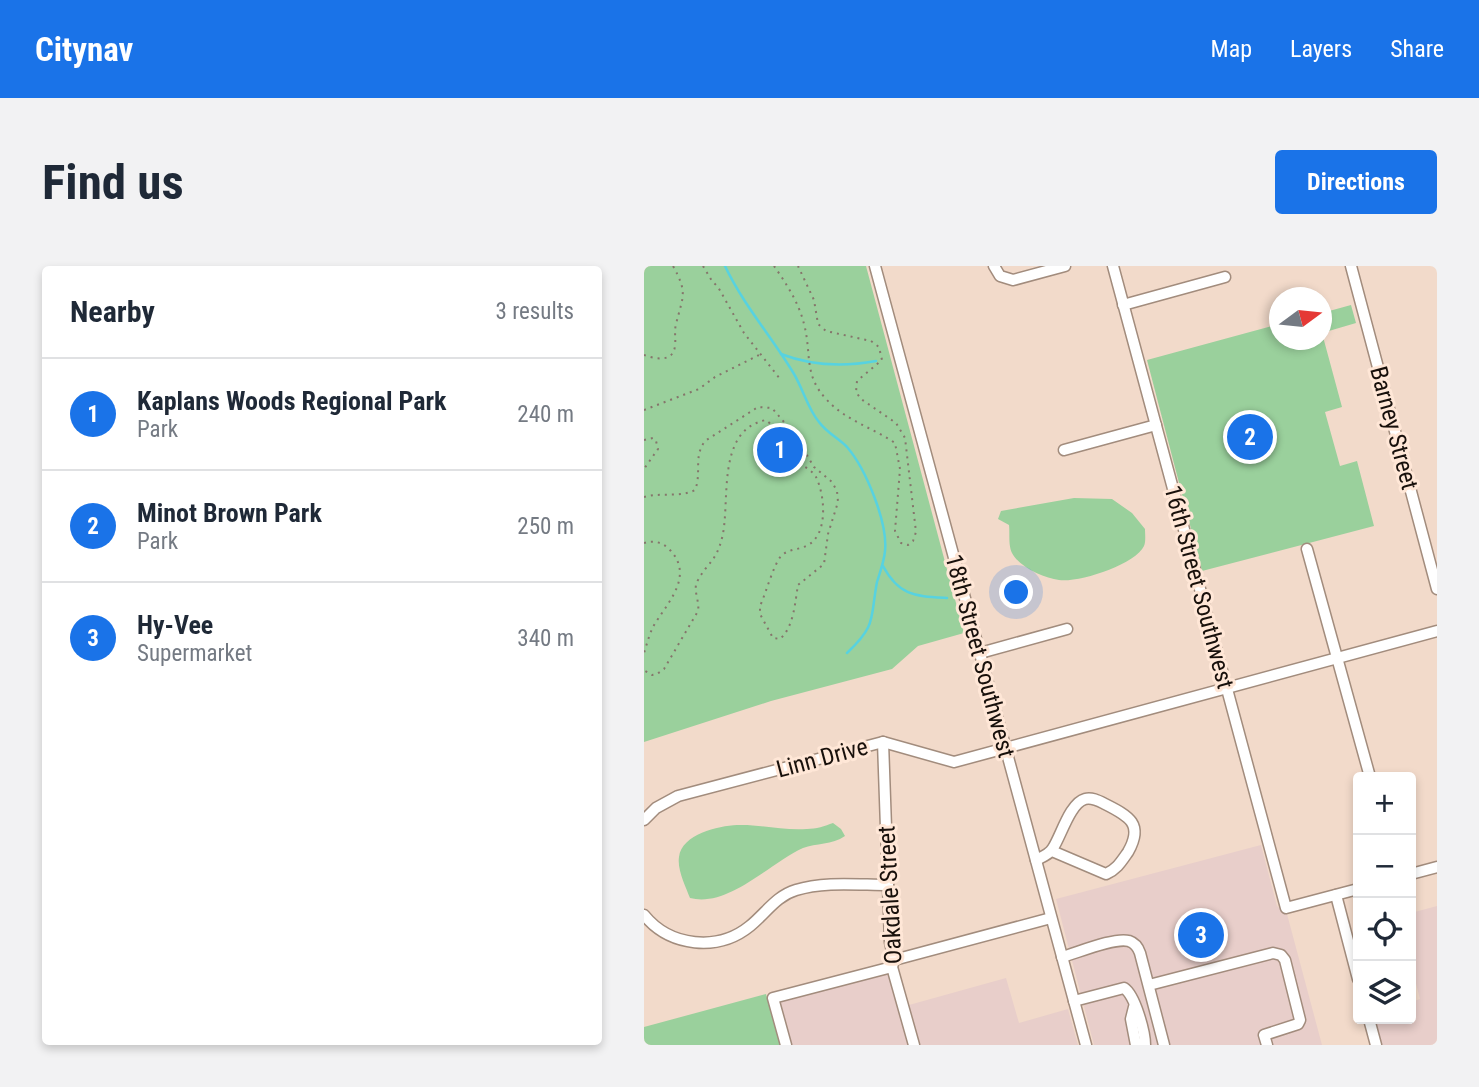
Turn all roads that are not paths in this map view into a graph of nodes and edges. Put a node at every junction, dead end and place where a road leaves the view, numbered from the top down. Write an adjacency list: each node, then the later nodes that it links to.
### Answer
1 (875, 266): 14 (street, 18th Street Southwest)
2 (994, 266): 3 (street)
3 (1065, 266)
4 (1113, 266): 7 (street, 16th Street Southwest)
5 (1351, 266): 11 (street, Barney Street)
6 (1225, 277): 7 (street)
7 (1124, 305): 8 (street, 16th Street Southwest)
8 (1156, 425): 9 (street); 16 (street, 16th Street Southwest)
9 (1063, 450)
10 (1307, 549): 15 (street)
11 (1437, 589)
12 (1067, 629): 14 (street)
13 (1437, 631): 15 (street, Linn Drive)
14 (980, 653): 18 (street, 18th Street Southwest)
15 (1337, 659): 16 (street, Linn Drive); 19 (street)
16 (1227, 689): 18 (street, Linn Drive); 27 (street, 16th Street Southwest)
17 (883, 742): 18 (street, Linn Drive); 20 (street, Linn Drive); 25 (street, Oakdale Street)
18 (1006, 749): 22 (street, 18th Street Southwest)
19 (1369, 772)
20 (644, 820)
21 (1052, 851): 21 (street); 22 (street)
22 (1036, 860): 29 (street, 18th Street Southwest)
23 (1437, 867): 24 (street)
24 (1416, 873)
25 (888, 885): 28 (street); 32 (street, Oakdale Street)
26 (1353, 890): 27 (street)
27 (1336, 895): 31 (street)
28 (644, 915)
29 (1051, 918): 30 (street, 18th Street Southwest); 32 (street)
30 (1062, 957): 33 (street); 34 (street, 18th Street Southwest)
31 (1353, 961)
32 (893, 963): 37 (street); 38 (street, Oakdale Street)
33 (1149, 985): 42 (street); 43 (street)
34 (1074, 1001): 35 (street); 39 (street, 18th Street Southwest)
35 (1134, 1004): 40 (street); 41 (street)
36 (1370, 1024): 44 (street)
37 (786, 1045)
38 (914, 1045)
39 (1086, 1045)
40 (1136, 1045)
41 (1145, 1045)
42 (1164, 1045)
43 (1267, 1045)
44 (1376, 1045)

